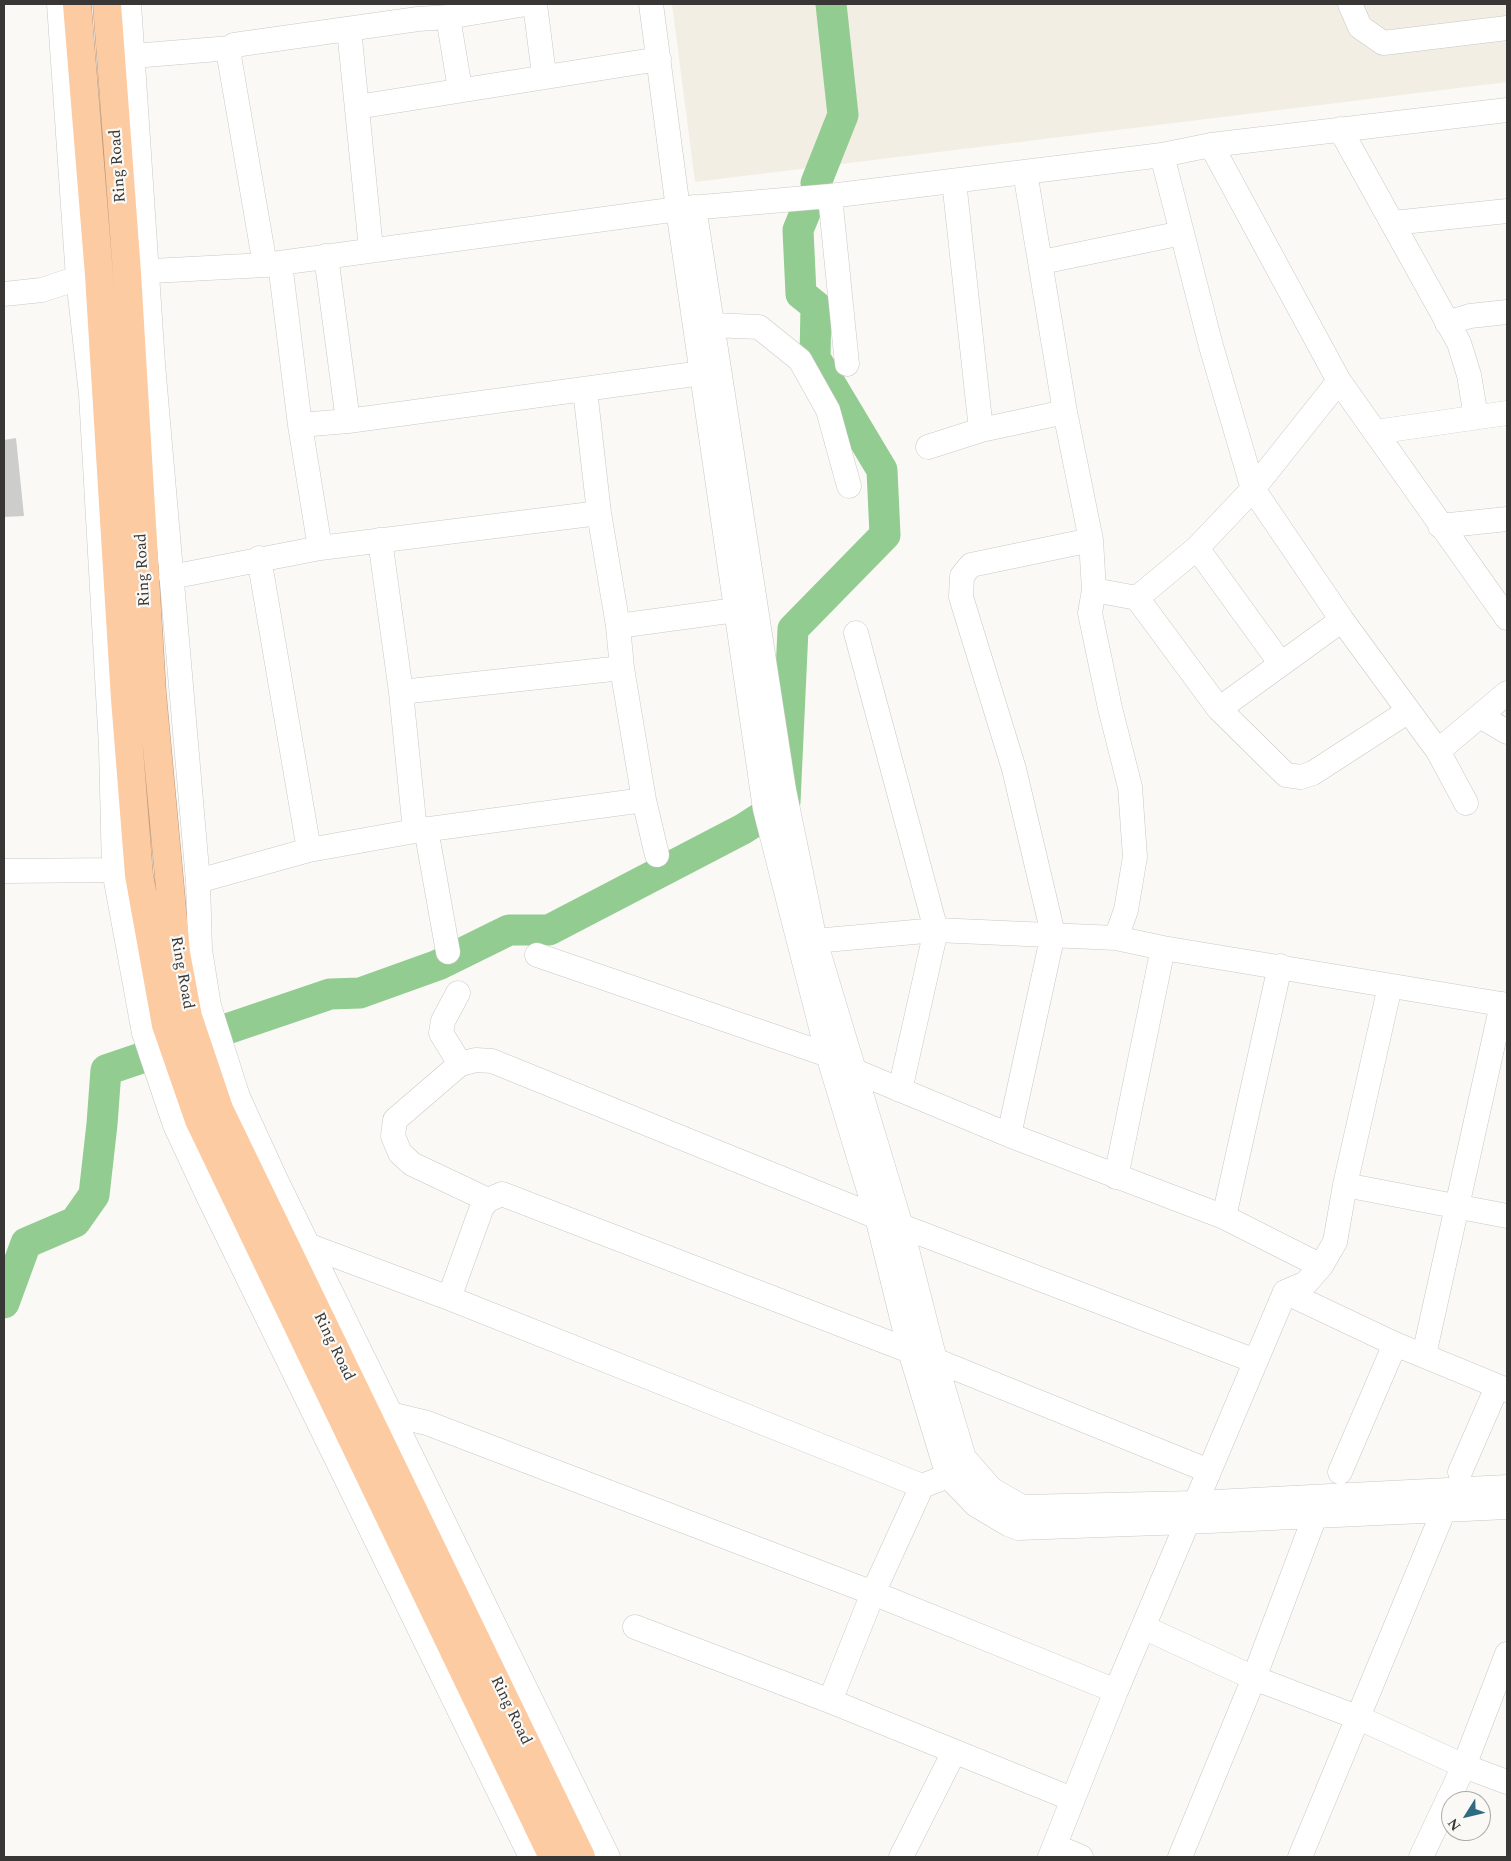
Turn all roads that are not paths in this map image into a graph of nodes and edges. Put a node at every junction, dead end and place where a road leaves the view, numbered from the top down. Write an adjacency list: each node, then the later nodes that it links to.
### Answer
1 (58, 4): 35 (street)
2 (77, 4): 35 (highway, Ring Road)
3 (107, 4): 34 (highway, Ring Road)
4 (129, 4): 14 (street)
5 (526, 4): 10 (street)
6 (535, 4): 16 (street)
7 (651, 4): 15 (street)
8 (1350, 4): 11 (street)
9 (417, 12): 10 (street); 12 (street)
10 (448, 17): 17 (street)
11 (1507, 28)
12 (349, 29): 13 (street); 18 (street)
13 (231, 48): 14 (street); 33 (street)
14 (133, 56): 34 (street)
15 (659, 58): 16 (street); 26 (street)
16 (544, 75): 17 (street)
17 (460, 89): 18 (street)
18 (357, 107): 30 (street)
19 (1507, 110): 20 (street)
20 (1340, 129): 21 (street); 28 (street)
21 (1211, 145): 22 (street); 42 (street)
22 (1162, 155): 23 (street); 29 (street)
23 (1025, 172): 24 (street); 32 (street)
24 (954, 181): 25 (street); 49 (street)
25 (830, 196): 26 (street); 40 (street)
26 (686, 208): 30 (street); 39 (street); 41 (street)
27 (1507, 211): 28 (street)
28 (1393, 223): 38 (street)
29 (1182, 232): 32 (street); 53 (street)
30 (371, 250): 31 (street)
31 (326, 256): 33 (street); 47 (street)
32 (1042, 262): 44 (street)
33 (272, 264): 34 (street); 48 (street)
34 (137, 272): 35 (street); 62 (street); 99 (highway, Ring Road)
35 (89, 276): 36 (street); 85 (street); 99 (highway, Ring Road)
36 (4, 294)
37 (1507, 312): 38 (street)
38 (1447, 323): 46 (street)
39 (712, 325): 52 (street); 81 (street)
40 (847, 364)
41 (702, 373): 43 (street); 65 (street)
42 (1339, 381): 50 (street); 53 (street)
43 (585, 390): 47 (street); 54 (street)
44 (1065, 412): 49 (street); 58 (street)
45 (1507, 414): 46 (street)
46 (1476, 417): 50 (street)
47 (348, 421): 48 (street)
48 (300, 425): 59 (street)
49 (981, 430): 51 (street)
50 (1375, 432): 56 (street)
51 (928, 447)
52 (849, 486)
53 (1252, 489): 60 (street); 67 (street)
54 (599, 512): 57 (street); 68 (street)
55 (1507, 519): 56 (street)
56 (1440, 526): 66 (street)
57 (380, 540): 59 (street); 72 (street)
58 (1091, 540): 63 (street); 89 (street)
59 (320, 548): 61 (street)
60 (1197, 548): 64 (street); 70 (street)
61 (259, 558): 62 (street); 83 (street)
62 (171, 577): 87 (street)
63 (1094, 590): 64 (street); 90 (street)
64 (1137, 598): 74 (street)
65 (736, 610): 68 (street); 81 (street)
66 (1507, 618)
67 (1342, 620): 70 (street); 75 (street)
68 (618, 626): 71 (street)
69 (856, 633): 88 (street)
70 (1281, 664): 74 (street)
71 (622, 668): 72 (street); 79 (street)
72 (401, 692): 82 (street)
73 (1507, 693): 76 (street)
74 (1219, 709): 75 (street)
75 (1407, 712): 78 (street)
76 (1480, 716): 77 (street); 78 (street)
77 (1507, 732)
78 (1438, 751): 80 (street)
79 (644, 800): 82 (street); 84 (street)
80 (1466, 803)
81 (775, 819): 91 (street); 100 (street)
82 (420, 830): 83 (street); 93 (street)
83 (309, 850): 87 (street)
84 (657, 855)
85 (114, 870): 86 (street); 99 (street)
86 (4, 871)
87 (198, 881): 99 (street)
88 (936, 930): 89 (street); 91 (street); 103 (street)
89 (1053, 934): 90 (street); 104 (street)
90 (1116, 938): 92 (street)
91 (815, 941): 100 (street)
92 (1163, 948): 95 (street); 105 (street)
93 (448, 952)
94 (537, 955): 100 (street)
95 (1280, 966): 96 (street); 111 (street)
96 (1390, 986): 98 (street); 106 (street)
97 (458, 993): 101 (street)
98 (1504, 1005): 108 (street)
99 (177, 1020): 102 (highway, Ring Road); 102 (street)
100 (844, 1059): 103 (street); 110 (street); 112 (street)
101 (460, 1064): 107 (street); 110 (street)
102 (199, 1090): 113 (street); 147 (street); 148 (highway, Ring Road); 149 (highway, Ring Road)
103 (900, 1090): 104 (street)
104 (1009, 1135): 105 (street)
105 (1116, 1177): 111 (street)
106 (1345, 1185): 108 (street); 114 (street)
107 (488, 1200): 116 (street); 118 (street)
108 (1455, 1206): 109 (street); 119 (street)
109 (1507, 1216)
110 (877, 1217): 118 (street)
111 (1224, 1217): 114 (street)
112 (901, 1226): 120 (street); 121 (street)
113 (307, 1245): 116 (street); 123 (street)
114 (1321, 1266): 115 (street)
115 (1285, 1292): 117 (street); 121 (street)
116 (449, 1298): 128 (street)
117 (1395, 1344): 119 (street); 125 (street)
118 (910, 1351): 127 (street)
119 (1424, 1355): 122 (street)
120 (935, 1360): 124 (street); 132 (street)
121 (1255, 1361): 124 (street)
122 (1502, 1388): 126 (street)
123 (390, 1414): 134 (street); 150 (street)
124 (1209, 1471): 132 (street)
125 (1340, 1472)
126 (1460, 1472)
127 (948, 1476): 128 (street); 132 (street)
128 (922, 1486): 134 (street)
129 (1507, 1487): 132 (street)
130 (1507, 1507): 131 (street)
131 (1444, 1510): 133 (street); 141 (street)
132 (1191, 1513): 133 (street); 136 (street)
133 (1314, 1516): 138 (street)
134 (873, 1593): 139 (street); 140 (street)
135 (634, 1627): 140 (street)
136 (1143, 1627): 138 (street); 139 (street)
137 (1507, 1654): 143 (street)
138 (1254, 1678): 141 (street); 153 (street)
139 (1116, 1690): 145 (street)
140 (830, 1701): 142 (street)
141 (1359, 1718): 143 (street); 154 (street)
142 (954, 1752): 145 (street); 151 (street)
143 (1464, 1766): 144 (street); 155 (street)
144 (1507, 1782)
145 (1072, 1799): 146 (street)
146 (1052, 1852): 152 (street)
147 (531, 1857)
148 (553, 1857)
149 (581, 1857)
150 (608, 1857)
151 (901, 1857)
152 (1081, 1857)
153 (1180, 1857)
154 (1300, 1857)
155 (1421, 1857)

